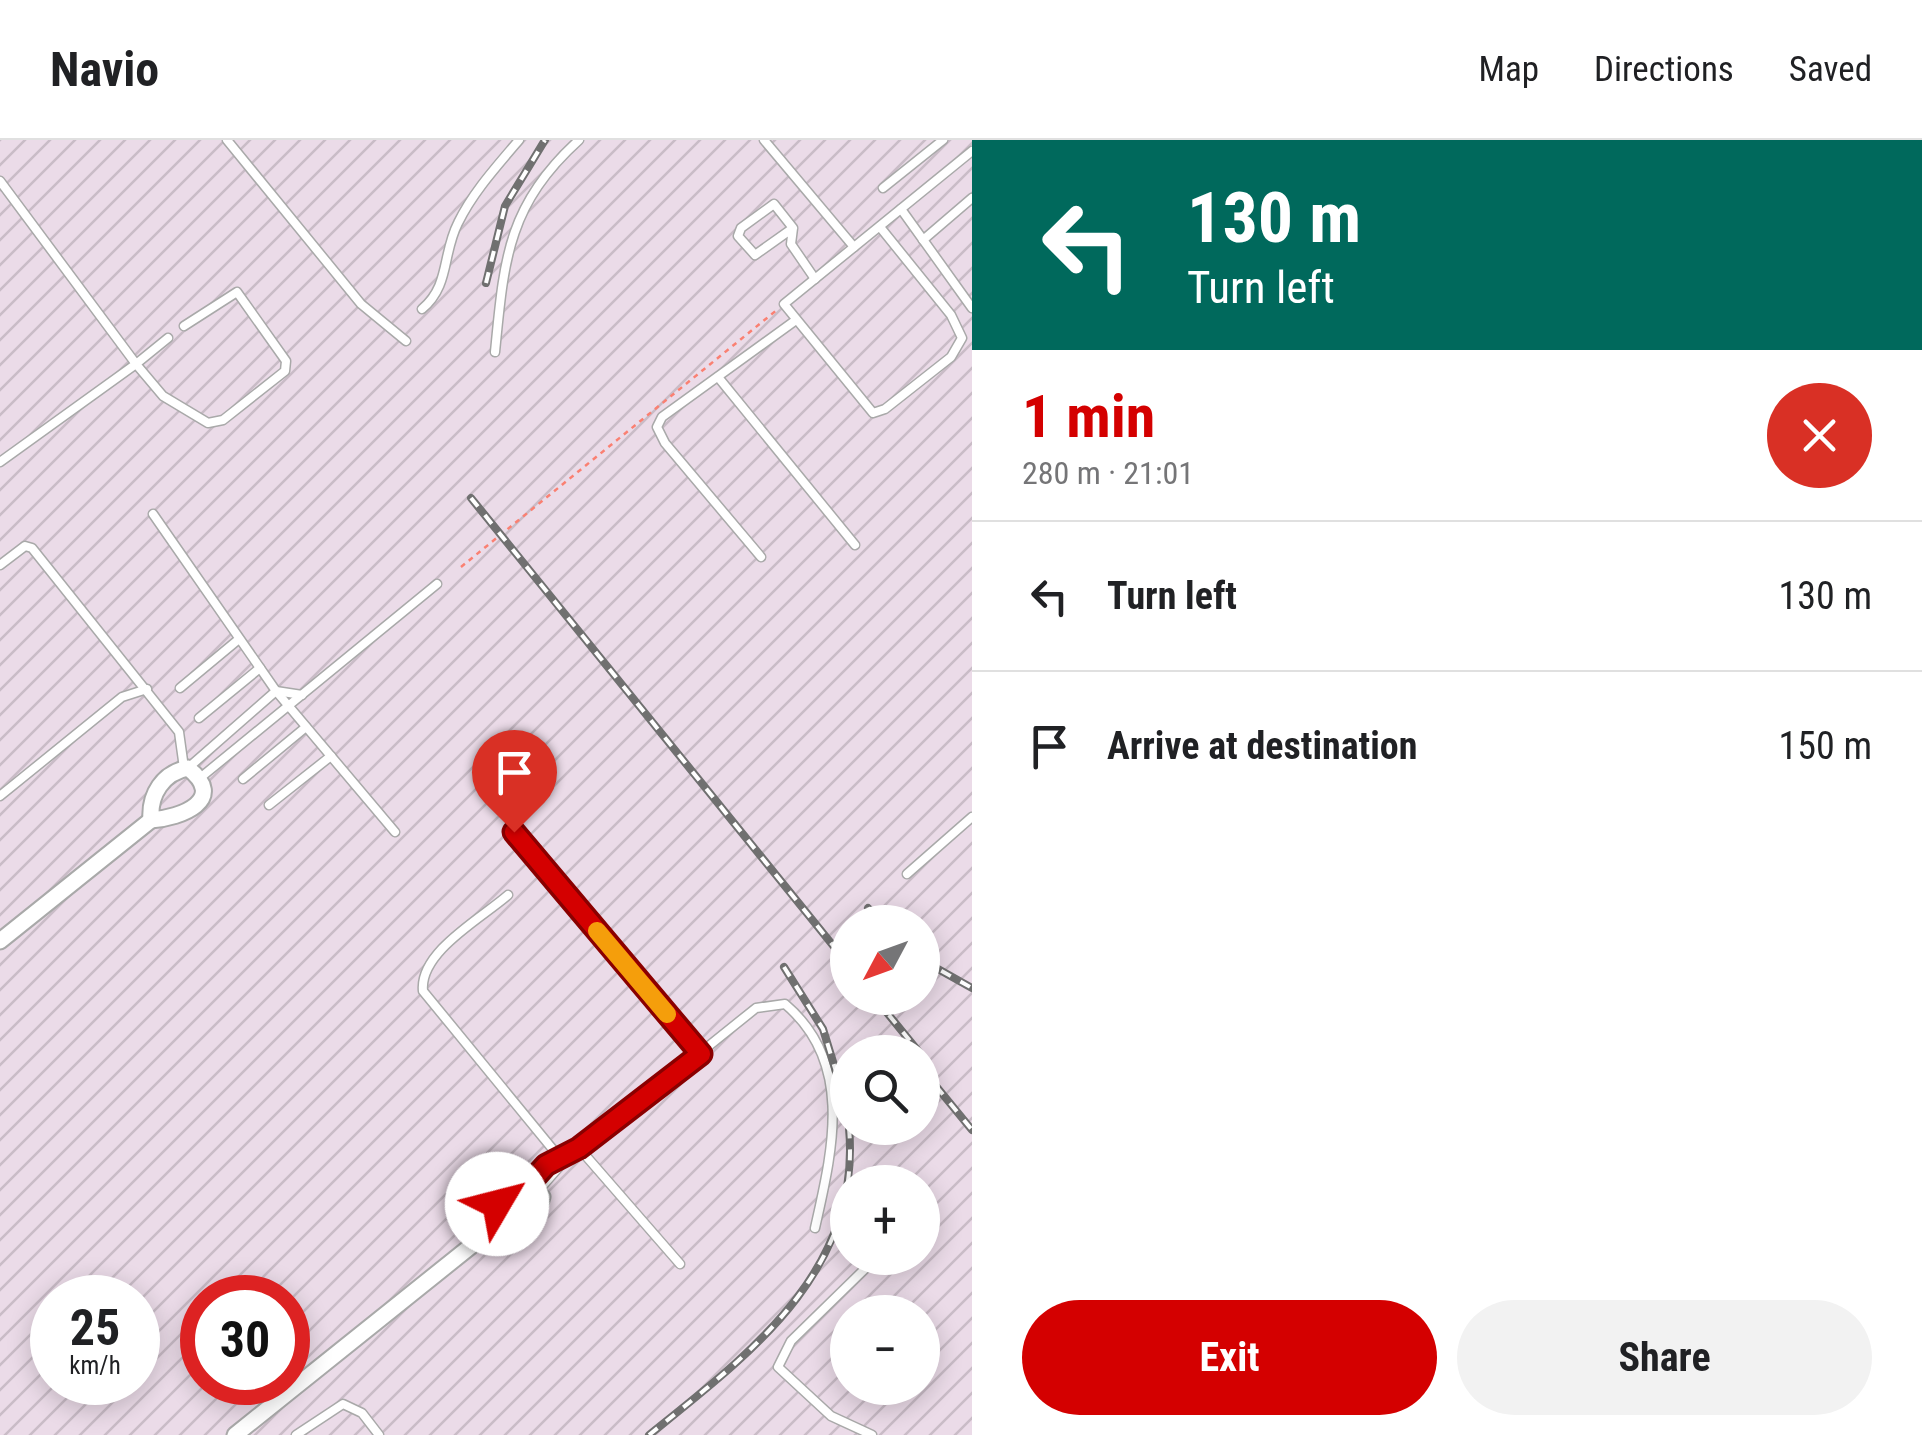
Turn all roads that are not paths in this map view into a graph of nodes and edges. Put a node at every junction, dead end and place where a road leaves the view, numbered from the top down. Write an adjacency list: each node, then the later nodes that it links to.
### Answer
1 (227, 140): 21 (lane)
2 (519, 140): 17 (lane)
3 (578, 140): 22 (lane)
4 (764, 140): 14 (lane)
5 (944, 140): 8 (lane)
6 (972, 151): 10 (lane)
7 (0, 181): 23 (lane)
8 (883, 188)
9 (972, 198): 13 (lane)
10 (901, 209): 11 (lane); 13 (lane)
11 (880, 226): 14 (lane); 18 (lane)
12 (793, 228): 12 (lane); 15 (lane)
13 (922, 240): 16 (lane)
14 (854, 247): 15 (lane)
15 (814, 280): 18 (lane)
16 (972, 308)
17 (422, 309)
18 (796, 320): 24 (lane)
19 (184, 326): 23 (lane)
20 (168, 338): 23 (lane)
21 (406, 342)
22 (495, 352)
23 (136, 364): 25 (lane)
24 (718, 377): 27 (lane); 28 (lane)
25 (0, 462)
26 (154, 514): 31 (lane)
27 (855, 545)
28 (761, 556)
29 (0, 565): 34 (lane)
30 (438, 584): 36 (lane)
31 (238, 639): 32 (lane); 33 (lane)
32 (260, 668): 35 (lane); 38 (lane)
33 (180, 688)
34 (146, 689): 41 (lane); 43 (lane)
35 (276, 692): 36 (lane); 37 (lane); 41 (lane)
36 (302, 695): 37 (lane)
37 (289, 707): 39 (lane); 41 (lane)
38 (199, 718)
39 (306, 727): 40 (lane); 42 (lane)
40 (331, 756): 44 (lane); 47 (lane)
41 (191, 771): 46 (street); 46 (street)
42 (243, 778)
43 (0, 796)
44 (269, 804)
45 (972, 818): 49 (lane)
46 (150, 820): 51 (street)
47 (396, 832)
48 (514, 832): 52 (lane)
49 (906, 874)
50 (508, 896): 54 (lane)
51 (0, 940)
52 (701, 1054): 53 (lane); 56 (lane)
53 (579, 1148): 54 (lane); 58 (lane)
54 (564, 1158): 55 (lane)
55 (533, 1188): 57 (street); 57 (street)
56 (814, 1228)
57 (486, 1234): 60 (street)
58 (680, 1264)
59 (859, 1275): 63 (lane)
60 (235, 1435)
61 (296, 1435): 62 (lane)
62 (379, 1435)
63 (872, 1435)

